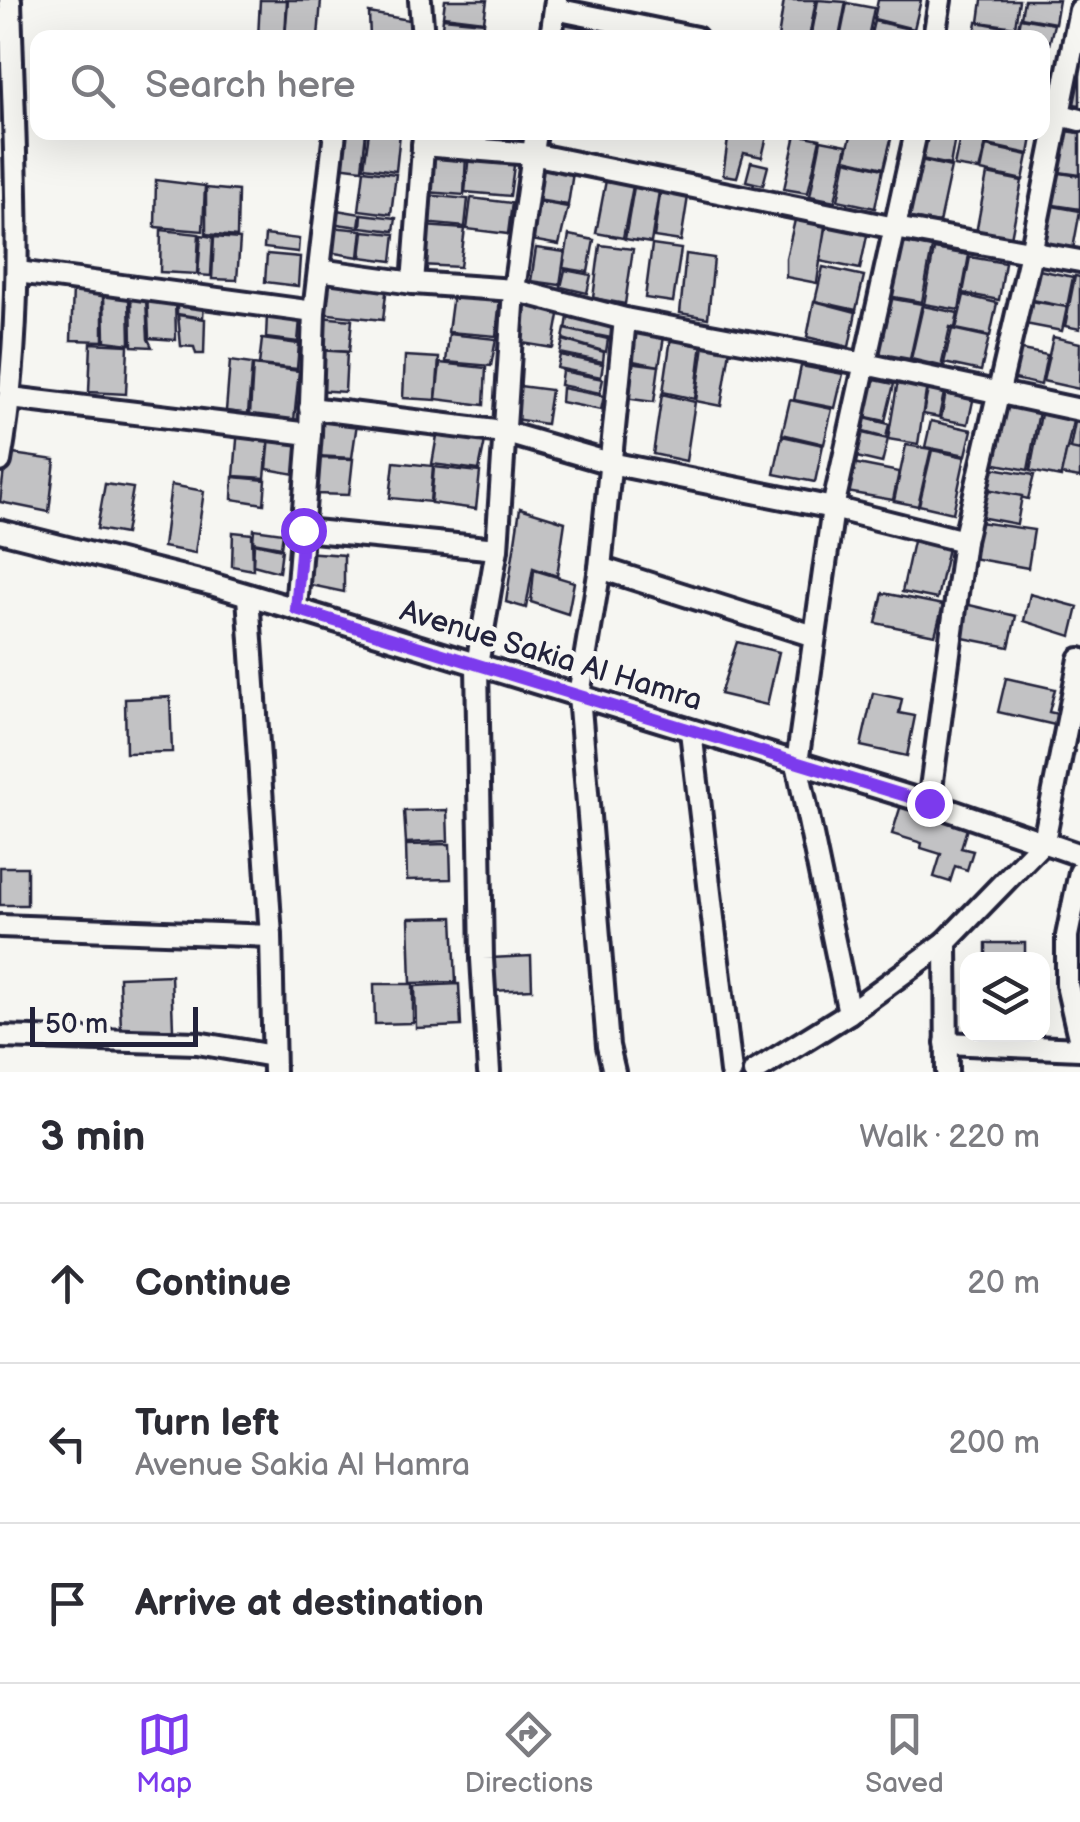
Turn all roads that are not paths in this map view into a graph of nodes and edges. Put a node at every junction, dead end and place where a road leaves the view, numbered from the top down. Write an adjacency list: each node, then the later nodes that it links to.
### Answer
1 (10, 0): 22 (street)
2 (420, 0): 6 (street)
3 (940, 0): 9 (street)
4 (556, 5): 7 (street); 8 (street)
5 (1080, 10): 10 (street)
6 (422, 30)
7 (552, 30)
8 (662, 30)
9 (935, 30)
10 (1050, 112): 11 (street)
11 (1080, 120)
12 (333, 140): 21 (street)
13 (424, 140): 23 (street)
14 (452, 140): 17 (street)
15 (914, 140): 18 (street)
16 (1046, 140): 19 (street)
17 (534, 143): 18 (street); 24 (street)
18 (895, 228): 19 (street); 27 (street)
19 (1030, 253): 20 (street); 28 (street)
20 (1080, 261)
21 (319, 270): 23 (street); 25 (street)
22 (18, 272): 25 (street); 29 (street)
23 (414, 283): 24 (street)
24 (514, 290): 26 (street); 32 (street)
25 (314, 312): 30 (street)
26 (625, 318): 27 (street); 35 (street)
27 (865, 364): 28 (street); 36 (street)
28 (998, 394): 31 (street); 39 (street)
29 (11, 398): 33 (street); 34 (street)
30 (310, 408): 32 (street); 33 (street)
31 (1080, 410)
32 (503, 432): 35 (street); 40 (street)
33 (310, 434): 37 (street)
34 (0, 461)
35 (610, 463): 36 (street); 41 (street)
36 (833, 508): 39 (street); 44 (street)
37 (303, 530): 40 (street); 43 (street)
38 (0, 531): 42 (street, Avenue Sakia Al Hamra)
39 (964, 541): 50 (street)
40 (498, 549): 46 (street)
41 (600, 568): 44 (street); 47 (street)
42 (248, 596): 43 (street, Avenue Sakia Al Hamra); 55 (street)
43 (296, 609): 46 (street, Avenue Sakia Al Hamra)
44 (814, 636): 49 (street)
45 (1080, 659): 51 (street)
46 (477, 665): 47 (street, Avenue Sakia Al Hamra); 62 (street)
47 (579, 695): 48 (street, Avenue Sakia Al Hamra); 63 (street)
48 (691, 731): 49 (street, Avenue Sakia Al Hamra); 64 (street)
49 (797, 763): 50 (street, Avenue Sakia Al Hamra); 57 (street)
50 (929, 803): 51 (street, Avenue Sakia Al Hamra)
51 (1044, 842): 52 (street, Avenue Sakia Al Hamra); 56 (street)
52 (1080, 855)
53 (1080, 872): 60 (street)
54 (0, 926): 55 (street)
55 (271, 936): 61 (street)
56 (946, 942): 57 (street); 59 (street)
57 (849, 1013): 65 (street)
58 (0, 1037): 61 (street)
59 (946, 1043): 60 (street); 66 (street)
60 (1080, 1046)
61 (273, 1064)
62 (490, 1072)
63 (614, 1072)
64 (731, 1072)
65 (754, 1072)
66 (947, 1072)

